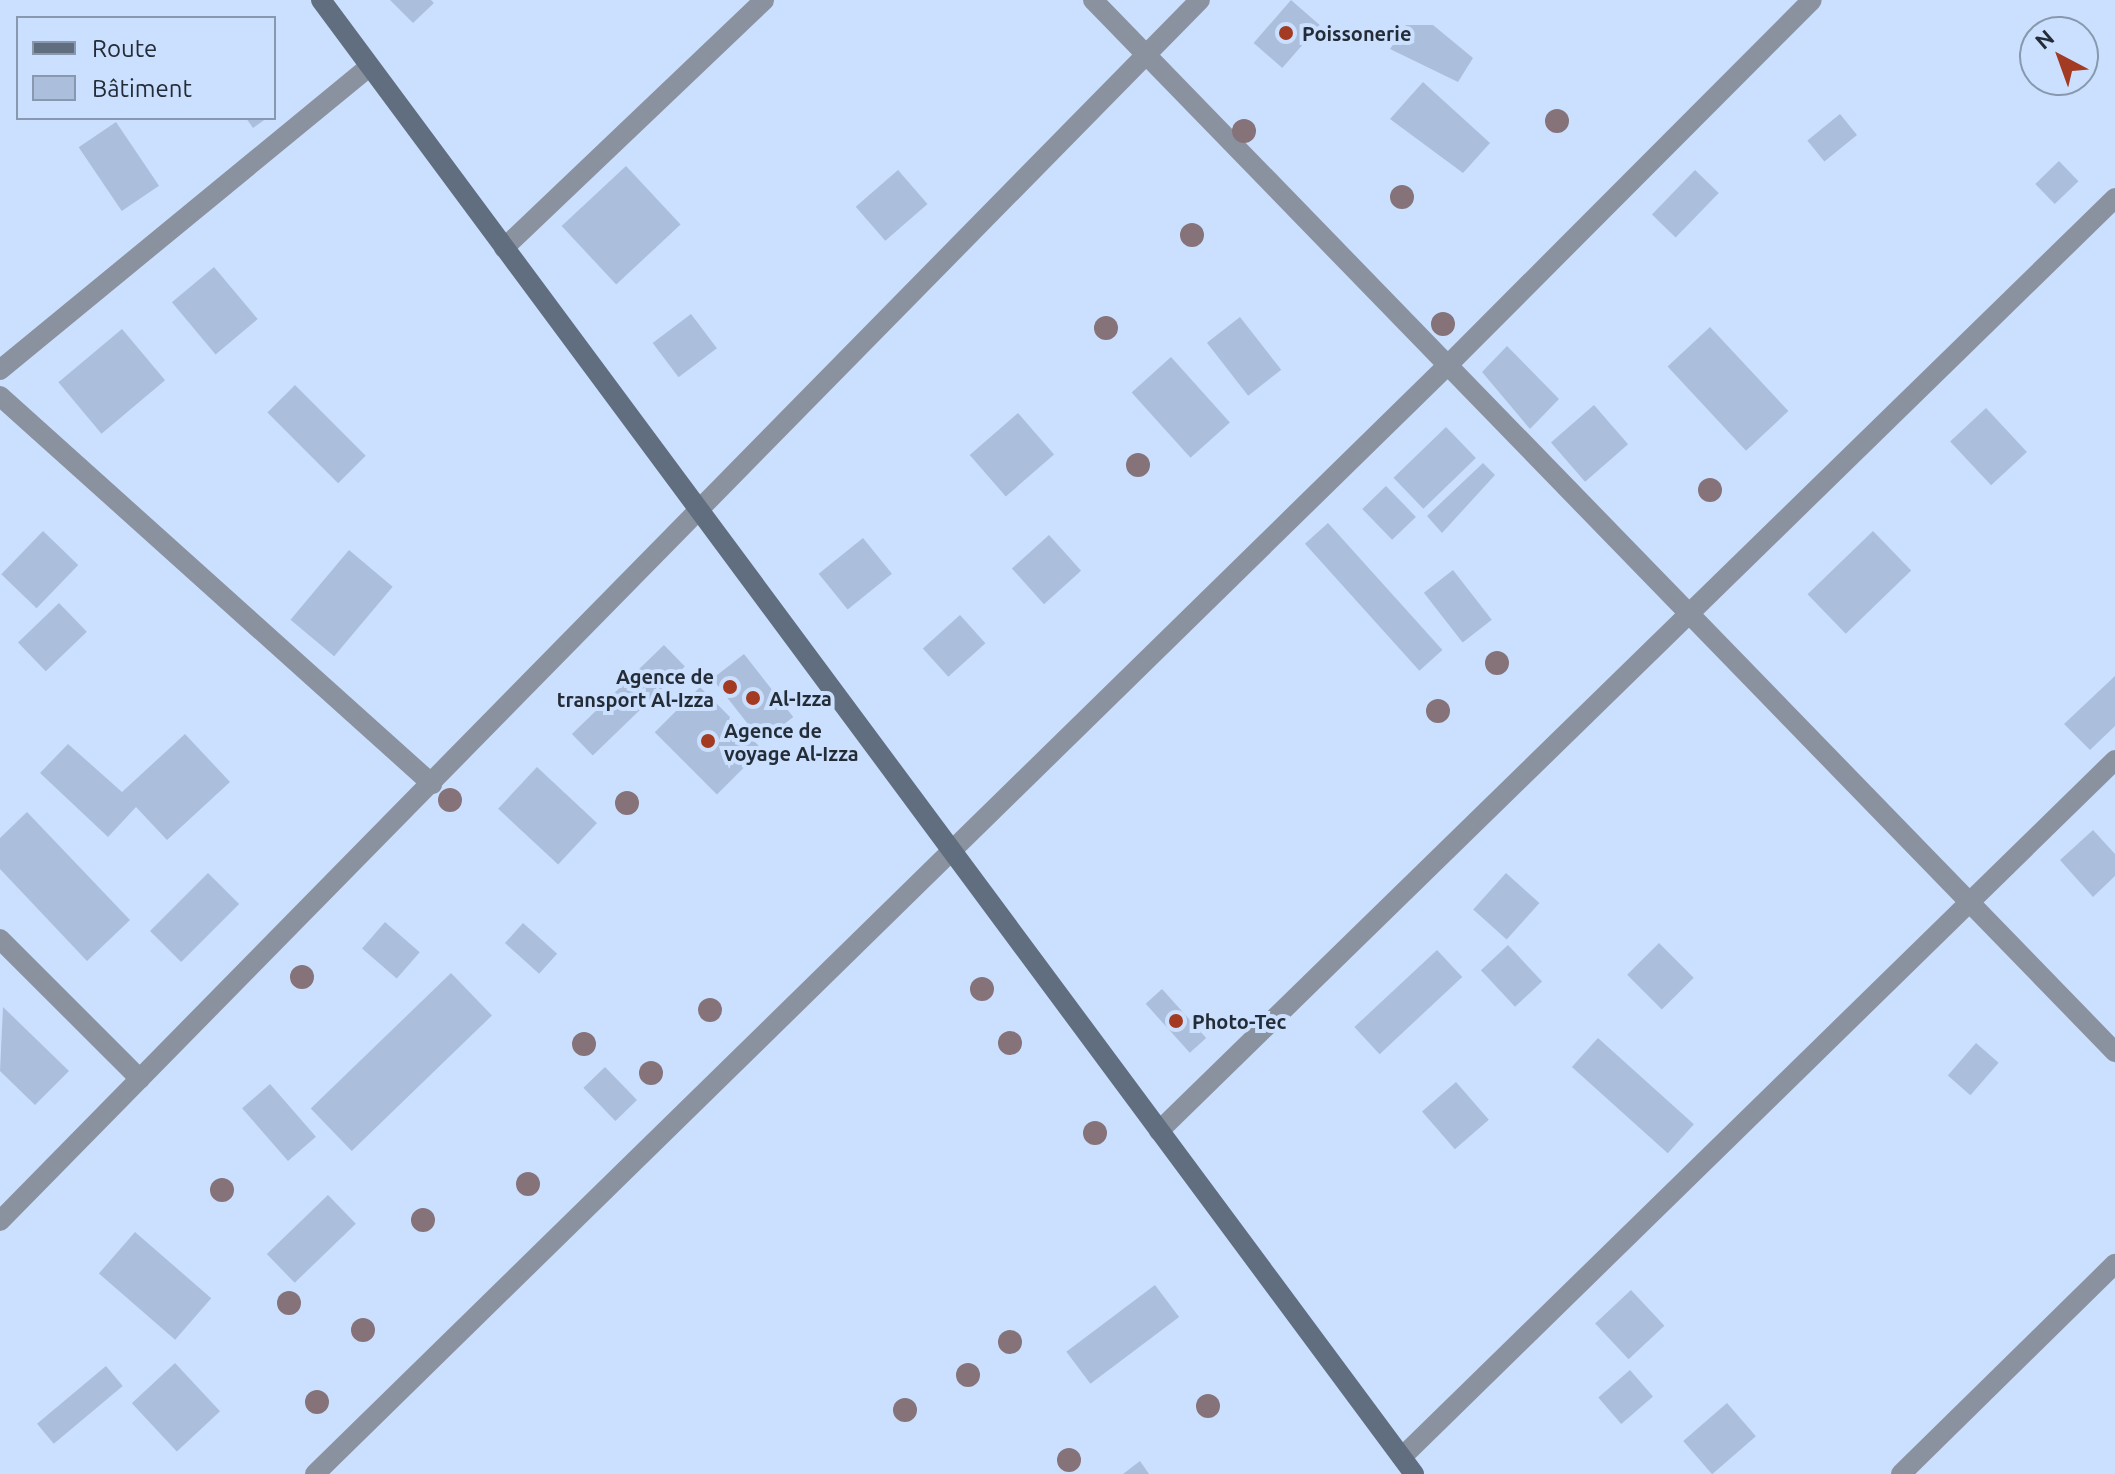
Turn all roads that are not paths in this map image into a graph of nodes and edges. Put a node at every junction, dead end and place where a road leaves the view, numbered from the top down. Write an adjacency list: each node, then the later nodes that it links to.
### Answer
1 (321, 0): 7 (main road)
2 (764, 0): 9 (street)
3 (1093, 0): 6 (street)
4 (1200, 0): 6 (street)
5 (1812, 0): 10 (street)
6 (1146, 54): 10 (street); 13 (street)
7 (369, 67): 9 (main road); 11 (street)
8 (2115, 198): 14 (street)
9 (504, 248): 13 (main road)
10 (1448, 365): 14 (street); 17 (street)
11 (0, 370)
12 (0, 396): 16 (street)
13 (701, 513): 16 (street); 17 (main road)
14 (1689, 613): 18 (street); 22 (street)
15 (2115, 760): 18 (street)
16 (432, 784): 21 (street)
17 (951, 851): 22 (main road); 26 (street)
18 (1969, 902): 20 (street); 25 (street)
19 (0, 939): 21 (street)
20 (2115, 1052)
21 (140, 1079): 23 (street)
22 (1159, 1131): 25 (main road)
23 (0, 1221)
24 (2115, 1264): 27 (street)
25 (1408, 1466)
26 (315, 1474)
27 (1901, 1474)

